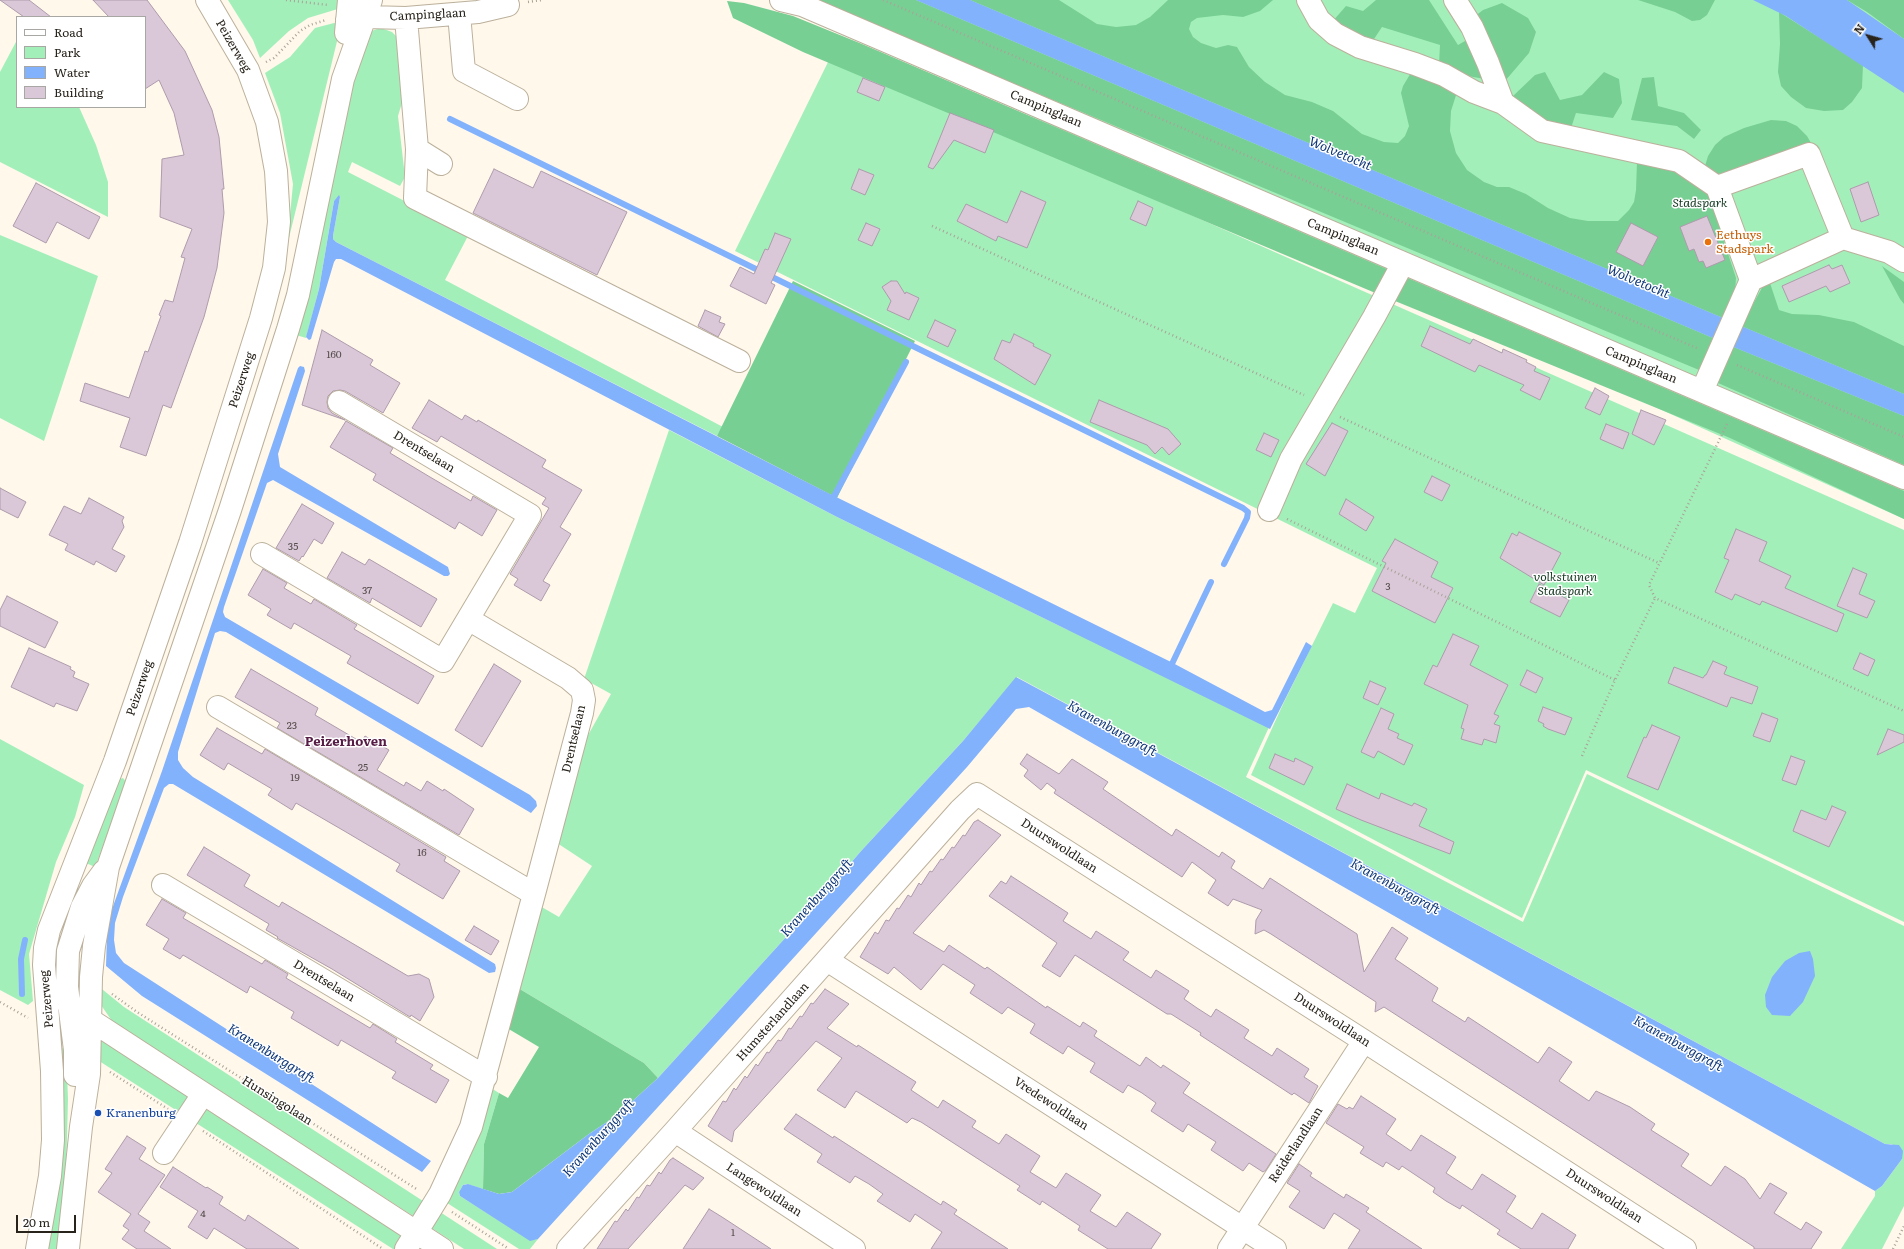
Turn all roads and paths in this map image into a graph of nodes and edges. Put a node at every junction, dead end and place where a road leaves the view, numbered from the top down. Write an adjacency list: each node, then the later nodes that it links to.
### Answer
1 (207, 0): 10 (street, Peizerweg)
2 (781, 0): 19 (street, Campinglaan)
3 (883, 0): 21 (path)
4 (1308, 0): 12 (street)
5 (1455, 0): 12 (street)
6 (508, 5): 8 (street, Campinglaan)
7 (358, 9): 9 (street, Campinglaan); 10 (path); 39 (street, Peizerweg)
8 (459, 14): 9 (street, Campinglaan); 11 (street)
9 (406, 18): 13 (street)
10 (248, 70): 38 (street, Peizerweg)
11 (517, 99)
12 (1503, 102): 15 (street)
13 (417, 149): 14 (street); 22 (street)
14 (441, 164)
15 (1717, 187): 17 (street); 20 (street)
16 (932, 226): 25 (path)
17 (1843, 238): 18 (street); 20 (street)
18 (1904, 261)
19 (1403, 263): 23 (street, Campinglaan); 25 (street)
20 (1751, 280): 21 (street)
21 (1718, 353): 23 (street); 27 (path)
22 (739, 361)
23 (1702, 391): 26 (street, Campinglaan)
24 (339, 402): 33 (street, Drentselaan)
25 (1323, 403): 29 (street); 31 (path)
26 (1736, 406): 28 (street, Campinglaan); 31 (path)
27 (1904, 437)
28 (1904, 478)
29 (1269, 510): 34 (path)
30 (262, 554): 33 (street, Drentselaan)
31 (1659, 564): 32 (path)
32 (1655, 598): 34 (path); 36 (path)
33 (468, 619): 43 (street, Drentselaan)
34 (1615, 680): 37 (path)
35 (218, 707): 43 (street)
36 (1904, 711)
37 (1582, 756)
38 (115, 761): 39 (street); 49 (street, Peizerweg)
39 (142, 770): 41 (street, Peizerweg)
40 (977, 794): 44 (street, Humsterlandlaan); 50 (street, Duurswoldlaan)
41 (108, 867): 45 (street, Peizerweg); 47 (street, Peizerweg)
42 (163, 885): 52 (street, Drentselaan)
43 (534, 894): 52 (street, Drentselaan)
44 (828, 960): 56 (street, Humsterlandlaan); 60 (street, Vredewoldlaan)
45 (91, 977): 48 (street, Peizerweg); 58 (path, Hunsingolaan)
46 (0, 1002): 49 (path)
47 (70, 1006): 48 (street); 55 (street, Peizerweg)
48 (90, 1019): 51 (street, Peizerweg); 53 (street)
49 (50, 1030): 62 (street, Peizerweg)
50 (1364, 1041): 60 (street, Reiderlandlaan); 71 (street, Duurswoldlaan)
51 (90, 1060): 54 (path); 55 (street, Peizerweg)
52 (486, 1077): 58 (street, Drentselaan)
53 (203, 1094): 54 (street); 61 (street)
54 (186, 1121): 57 (street); 64 (path)
55 (81, 1127): 63 (street, Peizerweg)
56 (675, 1131): 67 (street, Humsterlandlaan); 68 (street, Langewoldlaan)
57 (164, 1153)
58 (435, 1200): 61 (street, Drentselaan); 66 (path, Hunsingolaan)
59 (1904, 1226): 72 (path)
60 (1242, 1228): 69 (street, Reiderlandlaan); 70 (street, Vredewoldlaan)
61 (411, 1241): 65 (street)
62 (37, 1249)
63 (68, 1249)
64 (383, 1249)
65 (442, 1249)
66 (509, 1249)
67 (568, 1249)
68 (854, 1249)
69 (1229, 1249)
70 (1275, 1249)
71 (1685, 1249)
72 (1893, 1249)

